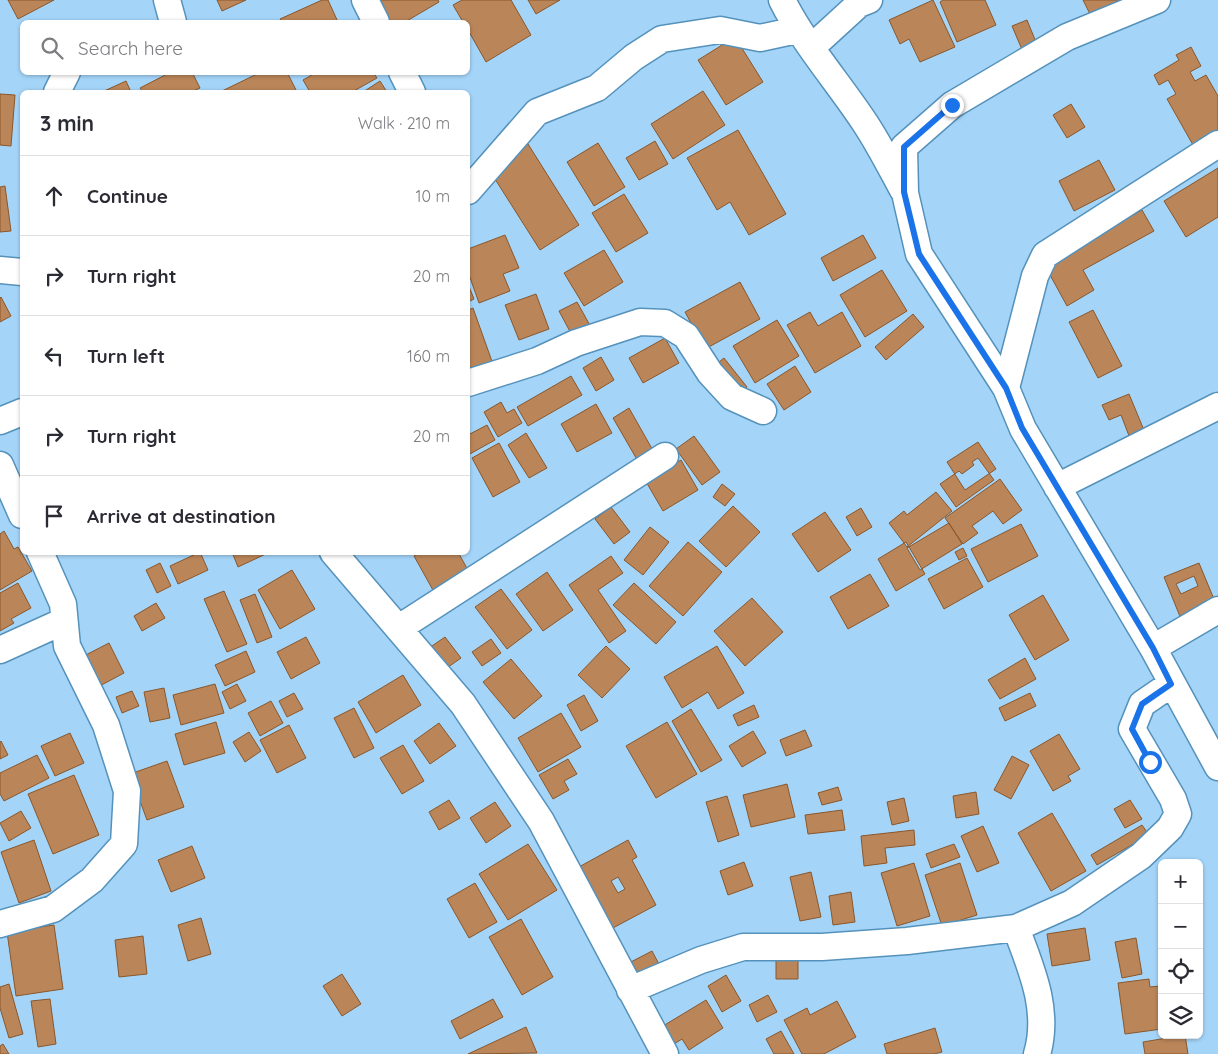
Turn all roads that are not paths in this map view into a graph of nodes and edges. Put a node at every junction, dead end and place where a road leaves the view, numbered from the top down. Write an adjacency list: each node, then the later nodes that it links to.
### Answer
1 (167, 0): 6 (street)
2 (365, 0): 7 (street)
3 (782, 0): 8 (street)
4 (869, 0): 8 (street)
5 (1157, 0): 15 (street)
6 (172, 20)
7 (375, 20)
8 (804, 38): 14 (street); 15 (street)
9 (66, 75): 11 (street)
10 (404, 75): 12 (street)
11 (58, 90)
12 (411, 90)
13 (1218, 144): 19 (street)
14 (470, 189)
15 (904, 192): 19 (street)
16 (0, 270): 17 (street)
17 (20, 272)
18 (470, 382): 21 (street)
19 (1006, 388): 26 (street)
20 (1218, 406): 26 (street)
21 (763, 411)
22 (20, 413): 23 (street)
23 (0, 421)
24 (665, 456): 32 (street)
25 (0, 465): 27 (street)
26 (1057, 487): 33 (street)
27 (20, 510)
28 (41, 555): 31 (street)
29 (335, 555): 32 (street)
30 (1218, 610): 33 (street)
31 (64, 621): 34 (street); 37 (street)
32 (399, 628): 39 (street)
33 (1153, 648): 35 (street)
34 (0, 650)
35 (1171, 684): 36 (street); 38 (street)
36 (1218, 768)
37 (0, 924)
38 (1016, 928): 39 (street); 41 (street)
39 (630, 990): 40 (street)
40 (665, 1054)
41 (1037, 1054)

